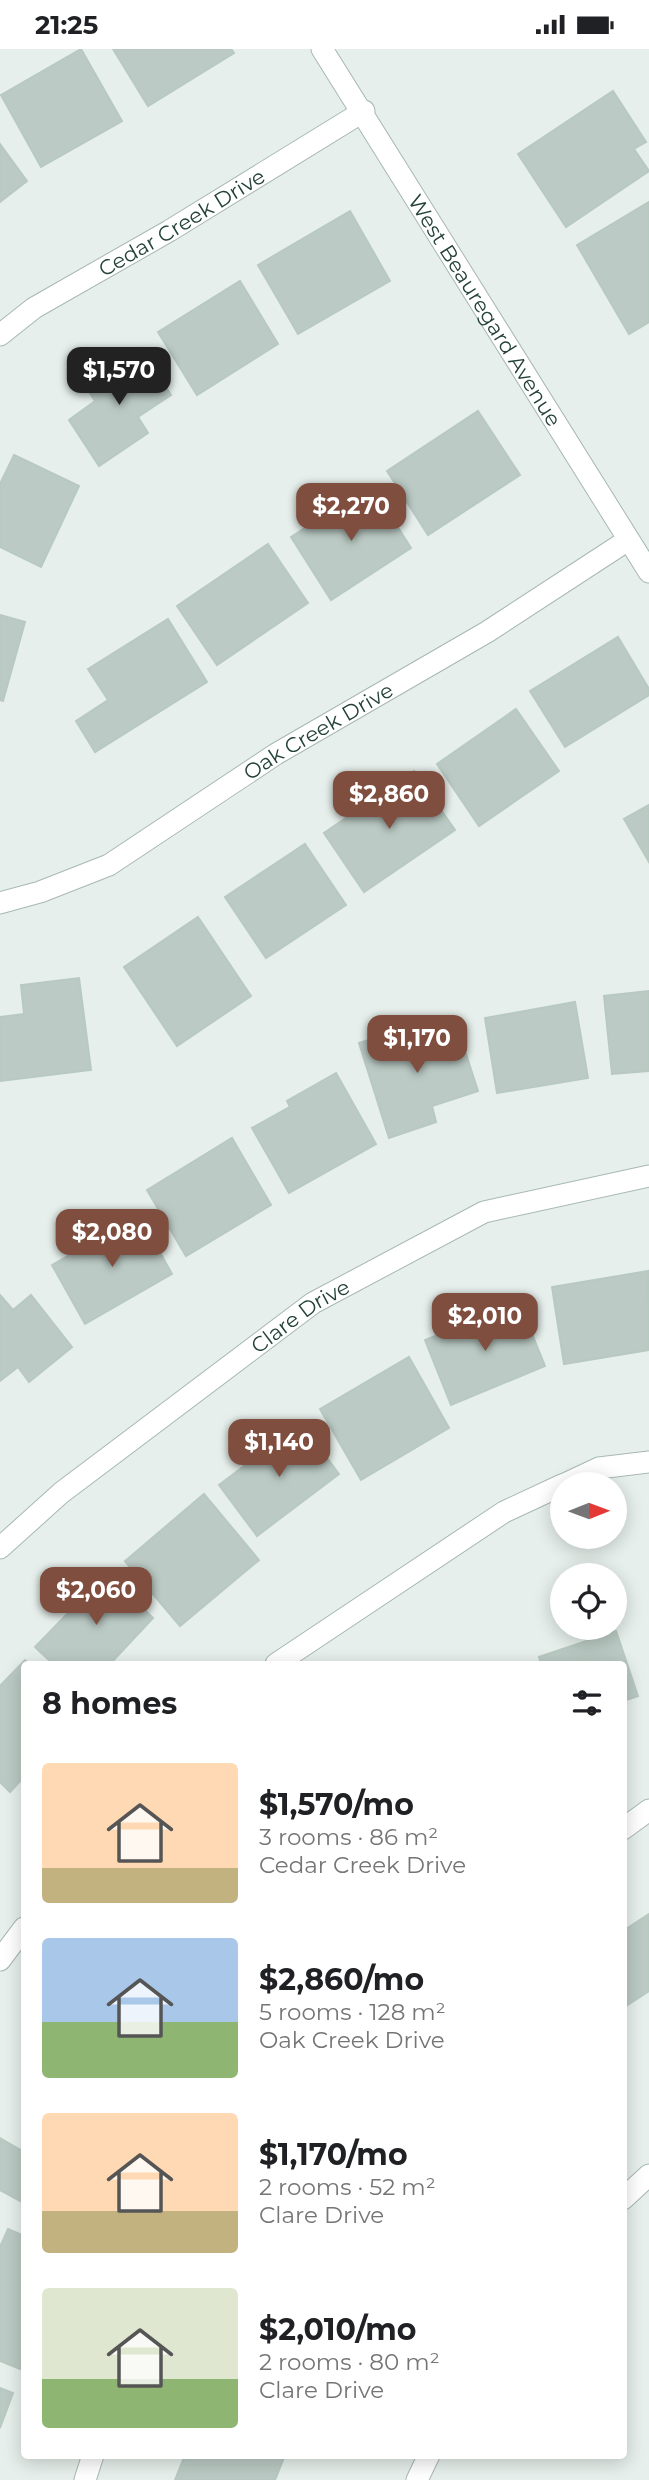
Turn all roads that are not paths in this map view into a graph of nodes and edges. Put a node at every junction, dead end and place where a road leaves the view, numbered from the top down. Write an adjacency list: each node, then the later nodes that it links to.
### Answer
1 (322, 49): 2 (street, West Beauregard Avenue)
2 (364, 111): 3 (street, Cedar Creek Drive); 4 (street, West Beauregard Avenue)
3 (0, 335)
4 (628, 540): 5 (street, West Beauregard Avenue); 6 (street, Oak Creek Drive)
5 (649, 572)
6 (0, 903)
7 (649, 1176): 11 (street, Clare Drive)
8 (649, 1462): 9 (street)
9 (590, 1472)
10 (550, 1491): 12 (street)
11 (0, 1548)
12 (280, 1661)
13 (649, 1810): 14 (street)
14 (627, 1826)
15 (21, 1932): 16 (street)
16 (0, 1960)
17 (649, 2175): 18 (street)
18 (627, 2195)
19 (92, 2459): 21 (street)
20 (427, 2459): 22 (street)
21 (85, 2480)
22 (417, 2480)

